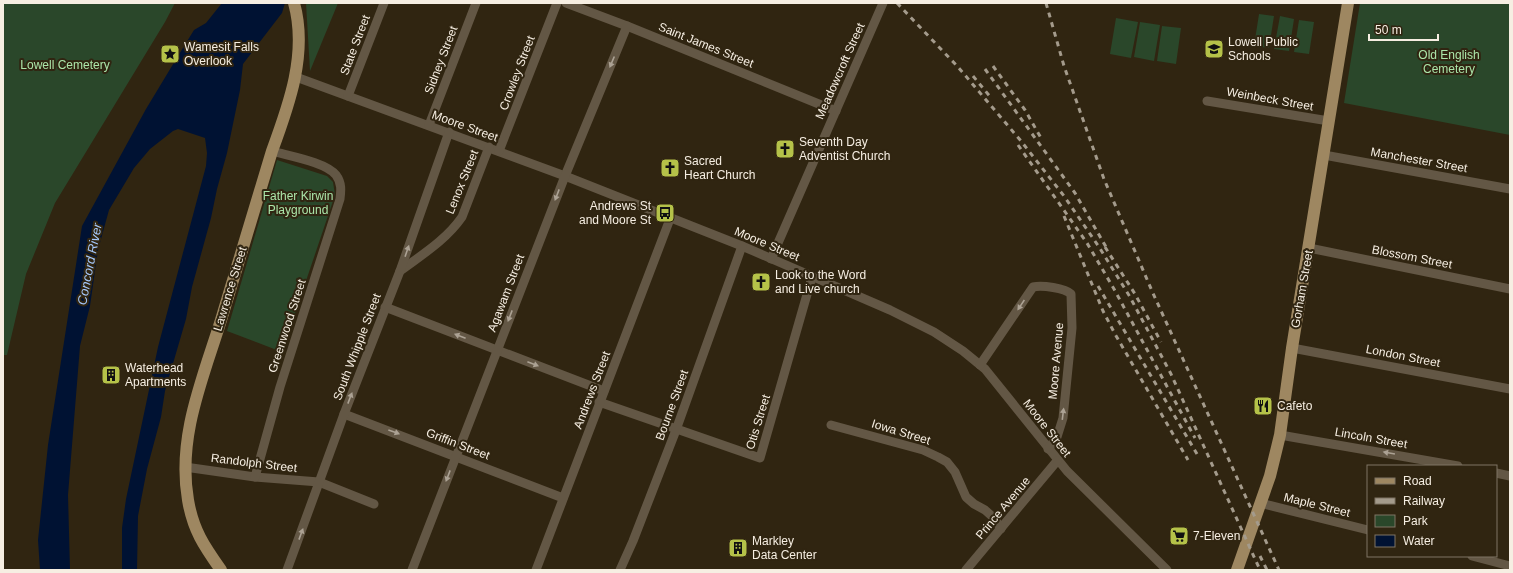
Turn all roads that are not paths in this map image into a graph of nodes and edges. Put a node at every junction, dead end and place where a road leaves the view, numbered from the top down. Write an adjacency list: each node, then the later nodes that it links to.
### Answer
1 (294, 3): 9 (main road, Lawrence Street)
2 (384, 3): 10 (street, State Street)
3 (476, 3): 14 (street, Sidney Street)
4 (557, 3): 18 (street, Crowley Street)
5 (566, 3): 8 (street, Saint James Street)
6 (883, 3): 12 (street, Meadowcroft Street)
7 (1348, 3): 13 (main road, Gorham Street)
8 (627, 26): 12 (street, Saint James Street); 20 (street, Agawam Street, one-way to 20)
9 (296, 77): 10 (street, Moore Street); 17 (main road, Lawrence Street)
10 (348, 96): 14 (street, Moore Street)
11 (1207, 101): 13 (street, Weinbeck Street)
12 (836, 111): 25 (street, Meadowcroft Street)
13 (1329, 121): 19 (main road, Gorham Street)
14 (429, 125): 15 (street, Moore Street)
15 (449, 132): 16 (street, Moore Street); 26 (street, South Whipple Street, one-way to 15)
16 (489, 147): 18 (street, Moore Street); 26 (street, Lenox Street)
17 (272, 151): 44 (main road, Lawrence Street); 47 (street, Greenwood Street)
18 (499, 151): 20 (street, Moore Street)
19 (1324, 155): 21 (street, Manchester Street); 24 (main road, Gorham Street)
20 (564, 176): 22 (street, Moore Street); 31 (street, Agawam Street, one-way to 31)
21 (1510, 189)
22 (670, 219): 23 (street, Moore Street); 34 (street, Andrews Street)
23 (742, 246): 25 (street, Moore Street); 38 (street, Bourne Street)
24 (1309, 248): 28 (street, Blossom Street); 30 (main road, Gorham Street)
25 (771, 259): 27 (street, Moore Street)
26 (400, 271): 29 (street, South Whipple Street)
27 (812, 277): 32 (street, Moore Street); 38 (street, Otis Street)
28 (1510, 289)
29 (385, 307): 31 (street, one-way to 29); 36 (street, South Whipple Street, one-way to 29)
30 (1292, 348): 33 (street, London Street); 39 (main road, Gorham Street)
31 (496, 350): 34 (street, one-way to 34); 41 (street, Agawam Street)
32 (980, 365): 40 (street, Moore Street); 40 (street, Moore Avenue, one-way to 32)
33 (1510, 389)
34 (604, 392): 35 (street, Andrews Street)
35 (600, 402): 38 (street, Otis Street); 49 (street, Andrews Street)
36 (344, 414): 41 (street, Griffin Street, one-way to 41); 48 (street, South Whipple Street)
37 (831, 425): 52 (street, Iowa Street)
38 (676, 430): 60 (street, Bourne Street)
39 (1280, 435): 43 (street, Lincoln Street, one-way to 39); 50 (main road, Gorham Street)
40 (1048, 449): 42 (street, Moore Street)
41 (455, 456): 49 (street, Griffin Street); 58 (street, Agawam Street, one-way to 58)
42 (1057, 461): 52 (street, Prince Avenue); 62 (street, Moore Street)
43 (1452, 465)
44 (185, 467): 47 (street, Randolph Street); 56 (main road, Lawrence Street)
45 (1497, 473): 46 (street)
46 (1510, 476)
47 (255, 477): 48 (street, Randolph Street)
48 (319, 482): 51 (street, Randolph Street); 57 (street, South Whipple Street, one-way to 48)
49 (563, 498): 59 (street, Andrews Street)
50 (1260, 503): 53 (street, Maple Street); 63 (main road, Gorham Street)
51 (374, 504)
52 (1001, 528): 61 (street, Prince Avenue)
53 (1367, 530)
54 (1476, 557): 55 (street)
55 (1510, 566)
56 (221, 570)
57 (287, 570)
58 (412, 570)
59 (536, 570)
60 (620, 570)
61 (966, 570)
62 (1167, 570)
63 (1237, 570)

